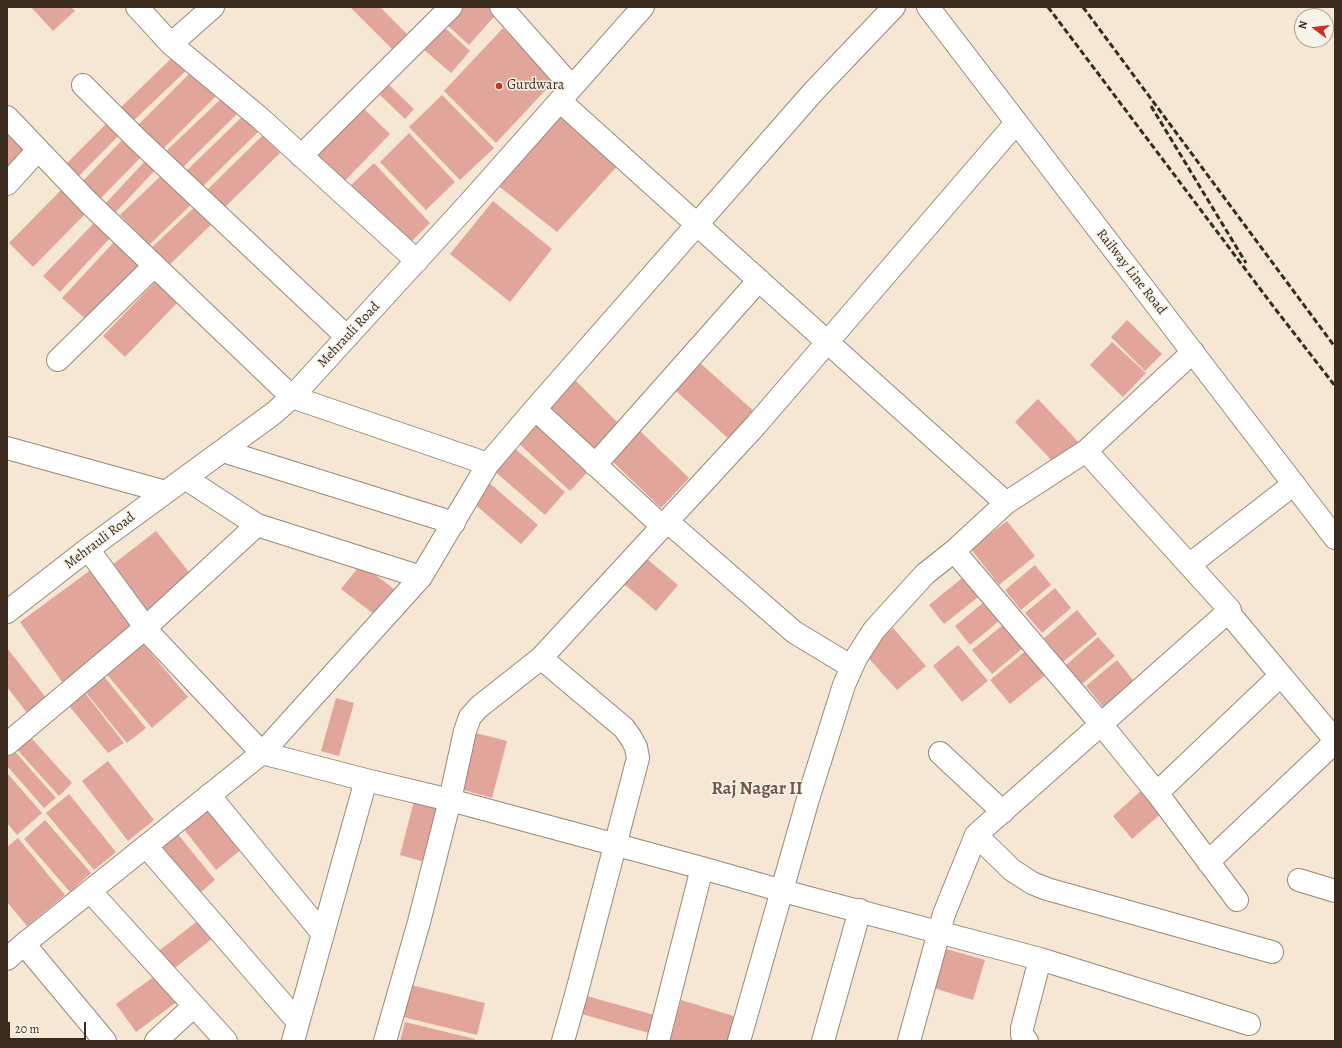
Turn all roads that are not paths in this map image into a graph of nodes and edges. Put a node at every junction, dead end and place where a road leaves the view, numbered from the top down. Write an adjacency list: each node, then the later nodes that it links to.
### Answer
1 (137, 7): 8 (street)
2 (213, 7): 8 (street)
3 (451, 7): 14 (street)
4 (501, 7): 10 (street)
5 (643, 7): 10 (street, Mehrauli Road)
6 (894, 7): 16 (street)
7 (928, 7): 12 (street, Railway Line Road)
8 (171, 44): 14 (street)
9 (83, 85): 20 (street)
10 (566, 94): 16 (street); 17 (street, Mehrauli Road)
11 (7, 117): 13 (street)
12 (1016, 123): 21 (street); 22 (street, Railway Line Road)
13 (38, 150): 15 (street); 18 (street)
14 (301, 156): 17 (street)
15 (7, 184)
16 (697, 224): 19 (street); 25 (street)
17 (417, 261): 20 (street, Mehrauli Road)
18 (154, 266): 23 (street); 24 (street)
19 (759, 280): 21 (street); 30 (street)
20 (347, 337): 24 (street, Mehrauli Road)
21 (827, 342): 34 (street); 36 (street)
22 (1192, 352): 28 (street); 32 (street, Railway Line Road)
23 (58, 360)
24 (292, 397): 27 (street, Mehrauli Road); 29 (street)
25 (535, 409): 29 (street); 30 (street)
26 (7, 448): 33 (street)
27 (223, 451): 31 (street, Mehrauli Road); 35 (street)
28 (1086, 451): 34 (street); 41 (street)
29 (488, 464): 35 (street)
30 (595, 465): 36 (street)
31 (185, 478): 33 (street, Mehrauli Road); 37 (street)
32 (1294, 484): 38 (street, Railway Line Road); 41 (street)
33 (166, 492): 39 (street, Mehrauli Road)
34 (1006, 502): 40 (street)
35 (454, 523): 42 (street)
36 (665, 524): 46 (street); 47 (street)
37 (257, 525): 42 (street); 45 (street)
38 (1335, 538)
39 (88, 549): 43 (street, Mehrauli Road); 45 (street)
40 (954, 551): 47 (street); 49 (street)
41 (1189, 565): 44 (street)
42 (421, 577): 52 (street)
43 (7, 612)
44 (1228, 612): 48 (street); 49 (street)
45 (146, 628): 51 (street); 52 (street)
46 (541, 658): 57 (street); 60 (street)
47 (852, 667): 66 (street)
48 (1281, 675): 50 (street); 55 (street)
49 (1101, 724): 55 (street); 58 (street)
50 (1335, 741): 62 (street)
51 (7, 744)
52 (262, 753): 54 (street); 56 (street)
53 (940, 753): 58 (street)
54 (366, 780): 57 (street); 71 (street)
55 (1157, 793): 62 (street)
56 (209, 795): 61 (street); 71 (street)
57 (450, 800): 60 (street); 82 (street)
58 (1003, 812): 59 (street)
59 (976, 835): 70 (street); 73 (street)
60 (615, 844): 63 (street); 83 (street)
61 (146, 846): 65 (street); 78 (street)
62 (1208, 862): 68 (street)
63 (702, 868): 66 (street); 84 (street)
64 (1299, 880): 67 (street)
65 (90, 891): 72 (street); 76 (street)
66 (782, 891): 69 (street); 85 (street)
67 (1335, 891)
68 (1237, 900)
69 (860, 910): 70 (street); 86 (street)
70 (939, 932): 75 (street); 87 (street)
71 (323, 934): 78 (street)
72 (24, 944): 74 (street); 79 (street)
73 (1272, 952)
74 (7, 959)
75 (1040, 959): 77 (street); 88 (street)
76 (194, 1006): 80 (street); 81 (street)
77 (1249, 1024)
78 (296, 1031)
79 (105, 1041)
80 (156, 1041)
81 (226, 1041)
82 (385, 1041)
83 (563, 1041)
84 (658, 1041)
85 (739, 1041)
86 (823, 1041)
87 (909, 1041)
88 (1027, 1041)

